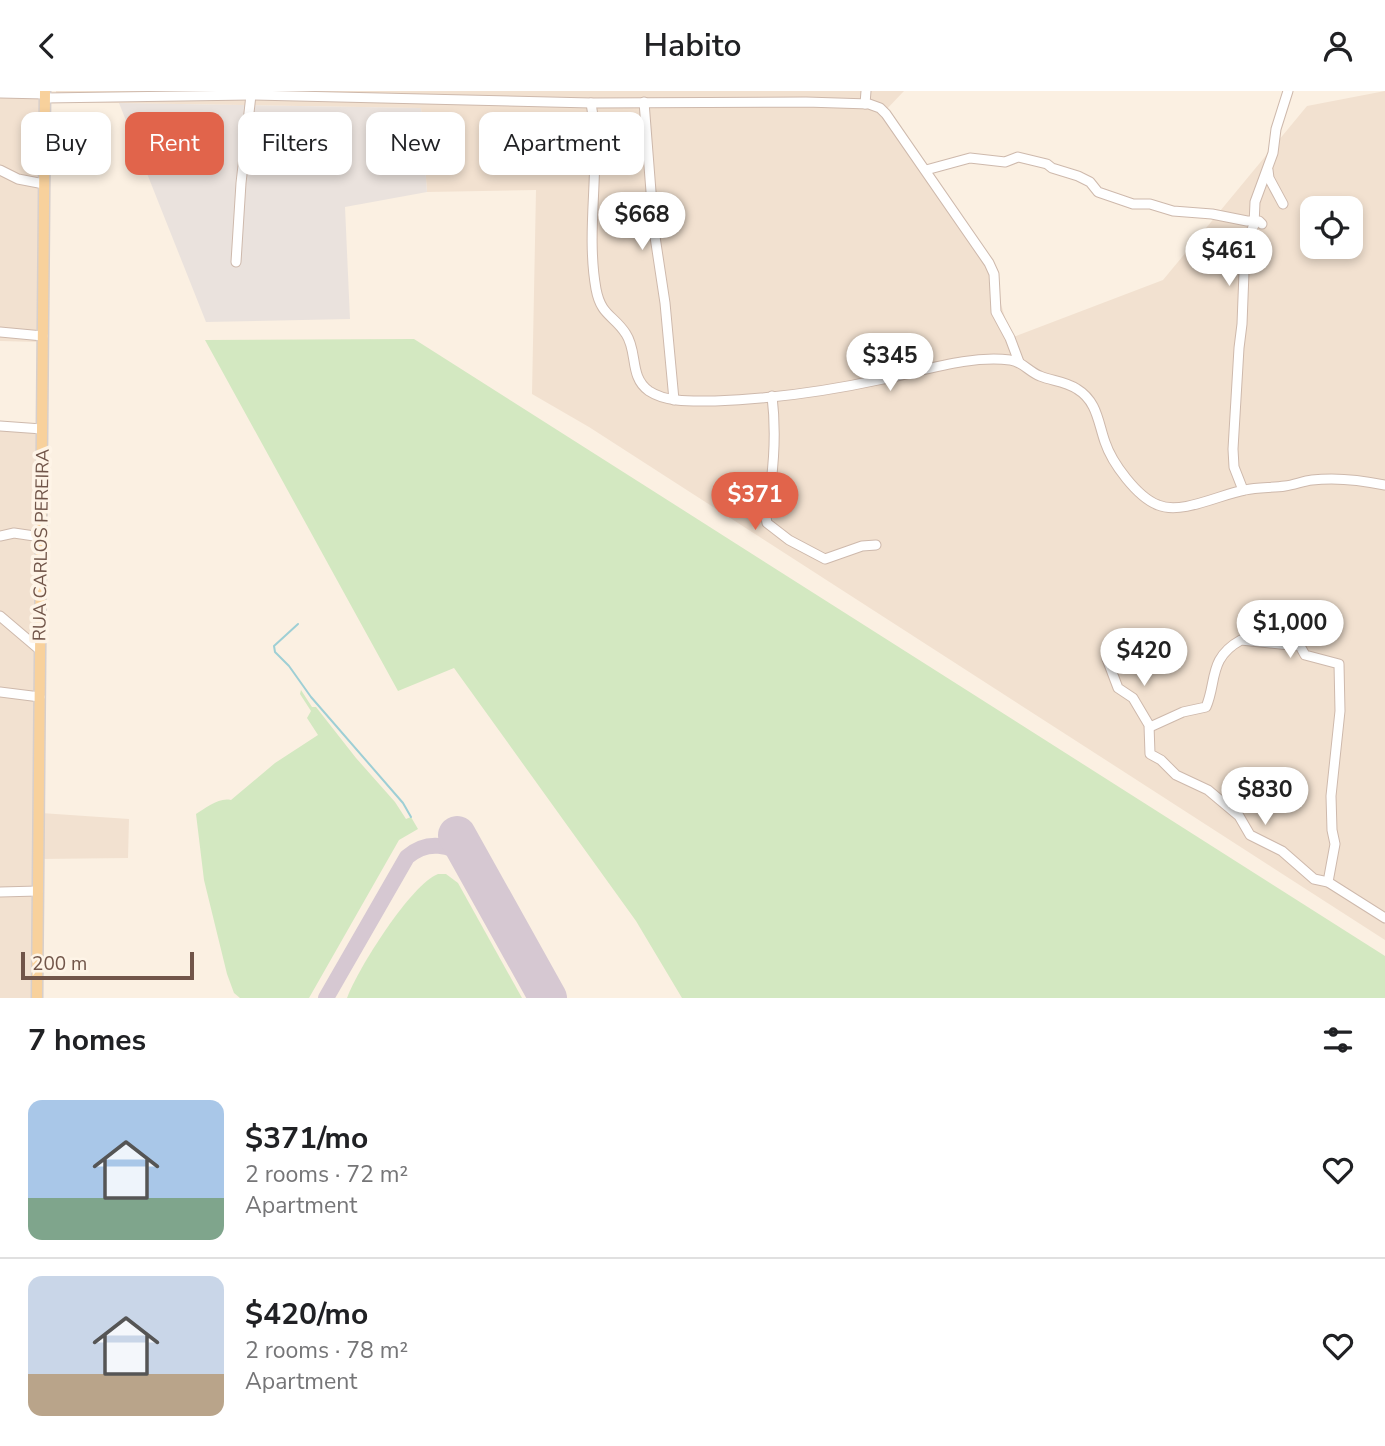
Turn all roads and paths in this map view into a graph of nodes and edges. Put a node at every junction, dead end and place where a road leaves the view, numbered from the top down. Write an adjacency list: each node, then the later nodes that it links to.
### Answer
1 (826, 91): 11 (street)
2 (866, 91): 12 (street)
3 (1288, 91): 13 (street)
4 (0, 93): 5 (street)
5 (45, 94): 6 (street); 16 (main road, RUA CARLOS PEREIRA)
6 (251, 95): 7 (street); 19 (street)
7 (414, 95): 10 (street)
8 (675, 96): 9 (street); 11 (street)
9 (644, 102): 10 (street); 24 (street)
10 (591, 103): 24 (street)
11 (829, 103): 12 (street)
12 (865, 104): 15 (street)
13 (1268, 168): 17 (street); 18 (street)
14 (0, 170): 16 (street)
15 (926, 170): 18 (street); 22 (street)
16 (44, 184): 21 (main road, RUA CARLOS PEREIRA)
17 (1283, 204)
18 (1259, 222): 28 (street)
19 (236, 262)
20 (0, 332): 21 (street)
21 (43, 336): 26 (main road, RUA CARLOS PEREIRA)
22 (1019, 362): 23 (street); 28 (street)
23 (772, 396): 24 (street); 31 (street)
24 (674, 400)
25 (0, 426): 26 (street)
26 (42, 429): 30 (main road, RUA CARLOS PEREIRA)
27 (1385, 485): 28 (street)
28 (1243, 490)
29 (0, 536): 30 (street)
30 (41, 537): 33 (main road, RUA CARLOS PEREIRA)
31 (876, 545)
32 (0, 616): 33 (street)
33 (40, 650): 36 (main road, RUA CARLOS PEREIRA)
34 (1107, 659): 37 (street)
35 (0, 692): 36 (street)
36 (40, 698): 39 (main road, RUA CARLOS PEREIRA)
37 (1150, 727): 38 (street); 38 (street)
38 (1328, 882): 41 (street)
39 (38, 891): 40 (street); 42 (main road, RUA CARLOS PEREIRA)
40 (0, 892)
41 (1385, 918)
42 (37, 998)

